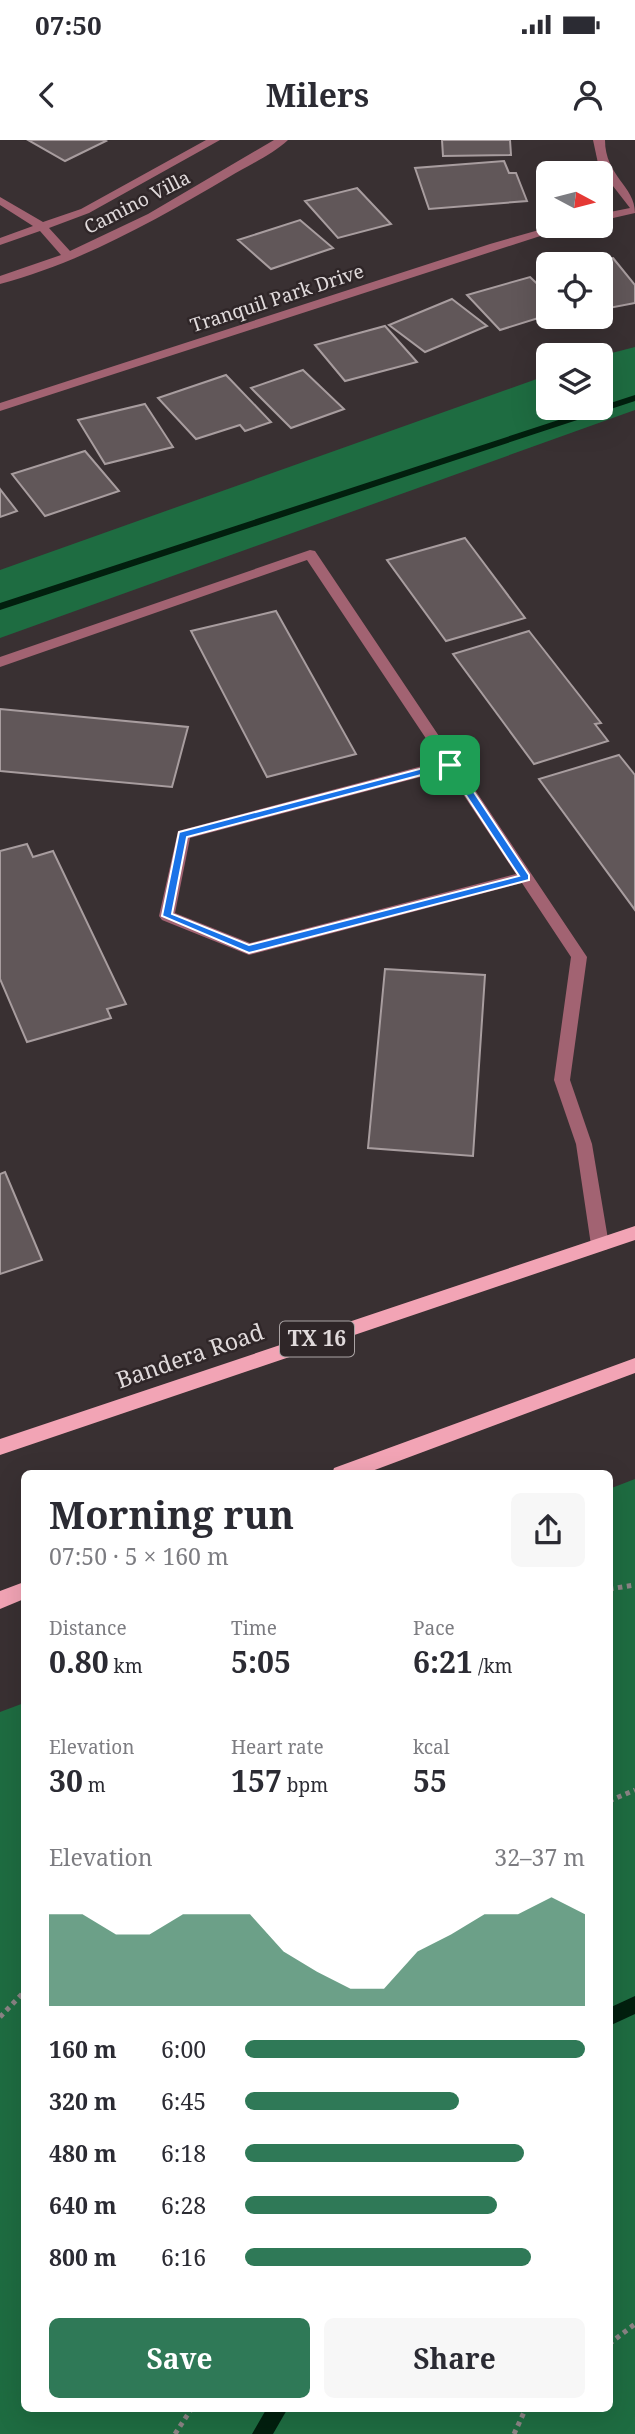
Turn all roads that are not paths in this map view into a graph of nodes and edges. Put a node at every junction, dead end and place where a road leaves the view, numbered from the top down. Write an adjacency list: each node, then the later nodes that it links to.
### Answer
1 (214, 140): 7 (street, Camino Villa)
2 (282, 140): 10 (street, Camino Villa)
3 (599, 140): 5 (street)
4 (0, 200): 7 (street)
5 (635, 209): 6 (street)
6 (613, 215)
7 (42, 228): 9 (street, Camino Villa); 10 (street)
8 (536, 234): 12 (street, Tranquil Park Drive)
9 (0, 242)
10 (68, 256): 11 (street, Camino Villa)
11 (0, 280)
12 (0, 407)
13 (0, 662): 14 (street)
14 (450, 765): 15 (street); 15 (street)
15 (526, 877): 17 (street)
16 (635, 1233): 17 (main road, Bandera Road / TX 16)
17 (600, 1245): 19 (main road, Bandera Road / TX 16)
18 (635, 1364): 20 (main road)
19 (0, 1447)
20 (352, 1470)
21 (21, 1592): 22 (main road)
22 (0, 1600)

